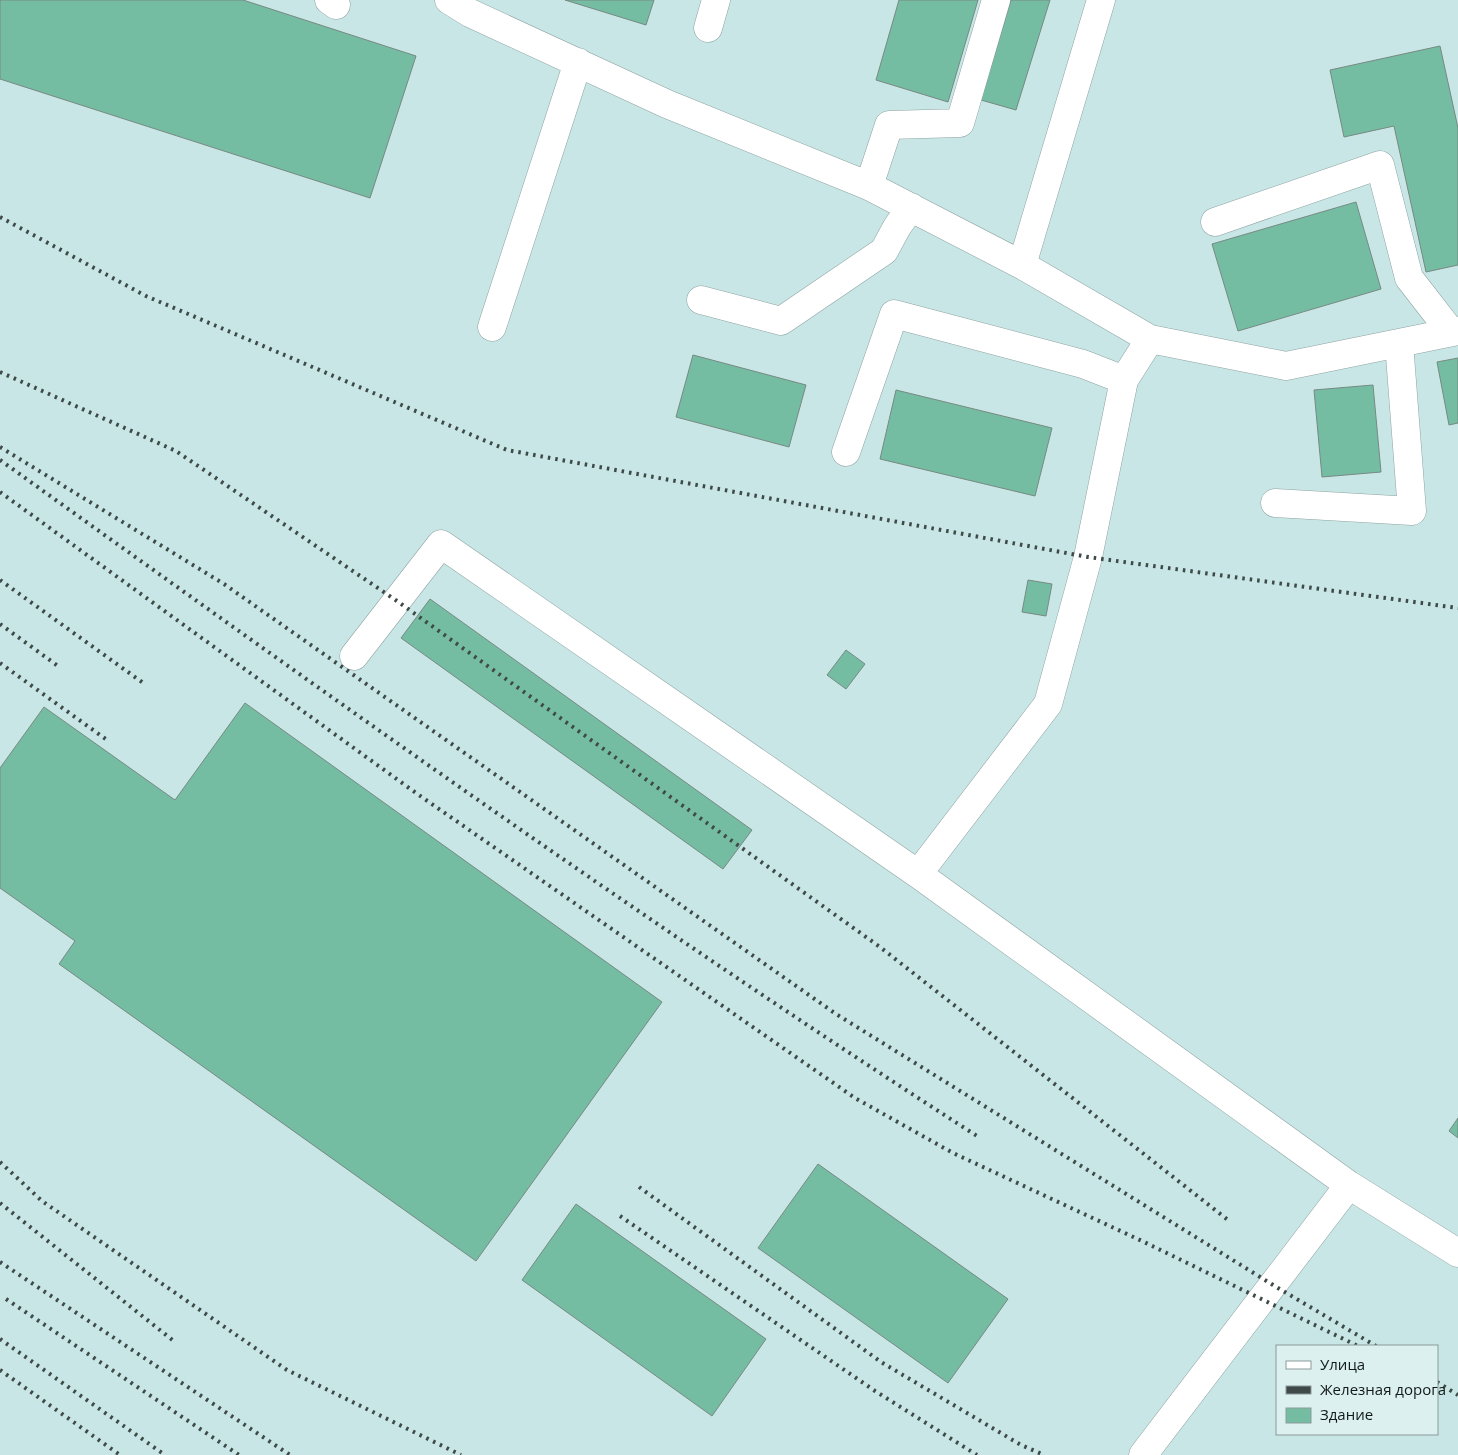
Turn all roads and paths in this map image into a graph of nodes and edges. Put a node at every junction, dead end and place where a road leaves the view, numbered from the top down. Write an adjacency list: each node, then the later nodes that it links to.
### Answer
1 (449, 0): 6 (lane)
2 (716, 0): 5 (lane)
3 (996, 0): 7 (lane)
4 (1101, 0): 10 (lane)
5 (708, 28)
6 (578, 62): 7 (lane); 12 (lane)
7 (869, 186): 8 (lane)
8 (911, 207): 10 (lane); 11 (lane)
9 (1215, 222): 13 (lane)
10 (1022, 265): 14 (lane)
11 (701, 300)
12 (492, 327)
13 (1454, 332): 15 (lane)
14 (1150, 339): 15 (lane); 16 (lane)
15 (1399, 343): 18 (lane)
16 (1124, 380): 17 (lane); 20 (lane)
17 (846, 452)
18 (1275, 503)
19 (354, 656): 20 (lane)
20 (918, 874): 21 (lane)
21 (1349, 1185): 22 (lane); 23 (lane)
22 (1458, 1253)
23 (1143, 1455)

